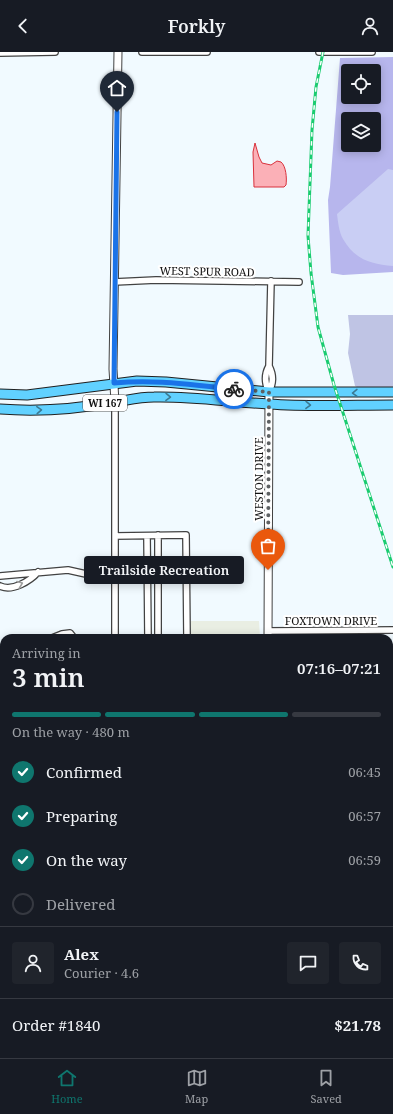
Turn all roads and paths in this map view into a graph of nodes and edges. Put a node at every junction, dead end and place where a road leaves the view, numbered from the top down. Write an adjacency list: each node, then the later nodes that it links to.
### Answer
1 (40, 52): 2 (street); 9 (street)
2 (55, 52)
3 (118, 52): 11 (street)
4 (142, 52): 5 (street)
5 (201, 52): 6 (street)
6 (207, 52)
7 (319, 52): 8 (street)
8 (372, 52)
9 (0, 53)
10 (271, 281): 11 (street, WEST SPUR ROAD); 12 (street, WEST SPUR ROAD); 14 (street)
11 (114, 282): 13 (street)
12 (299, 282)
13 (114, 383): 14 (main road, WI 167); 16 (main road, WI 167); 17 (street)
14 (269, 392): 15 (main road, WI 167, one-way to 14); 18 (street, WESTON DRIVE)
15 (393, 392)
16 (0, 394)
17 (115, 402): 18 (main road, WI 167, one-way to 18); 20 (main road, WI 167, one-way to 17); 22 (street)
18 (269, 404): 19 (main road, WI 167, one-way to 19); 34 (street, WESTON DRIVE)
19 (393, 405)
20 (0, 409)
21 (158, 535): 23 (street); 32 (street); 33 (street)
22 (115, 536): 23 (street); 25 (street)
23 (147, 536): 31 (street)
24 (38, 572): 25 (street); 26 (street); 27 (street, one-way to 24)
25 (115, 574): 30 (street)
26 (0, 576)
27 (0, 586)
28 (319, 630): 29 (street, FOXTOWN DRIVE); 34 (street, FOXTOWN DRIVE); 35 (street)
29 (393, 630)
30 (115, 634)
31 (148, 634)
32 (158, 634)
33 (187, 634)
34 (268, 634)
35 (319, 634)

